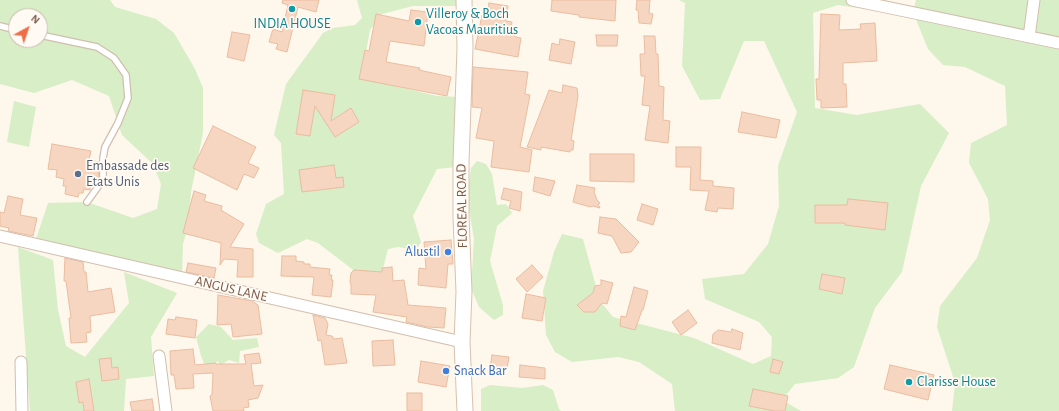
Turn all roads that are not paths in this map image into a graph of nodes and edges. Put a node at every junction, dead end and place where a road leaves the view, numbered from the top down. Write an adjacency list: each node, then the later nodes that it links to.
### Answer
1 (464, 0): 9 (main road, FLOREAL ROAD)
2 (852, 0): 5 (street)
3 (1034, 0): 5 (street)
4 (48, 37): 7 (lane)
5 (1028, 37): 6 (street)
6 (1059, 43)
7 (87, 202)
8 (0, 236): 9 (street, ANGUS LANE)
9 (462, 342): 14 (main road, FLOREAL ROAD)
10 (159, 356): 13 (street)
11 (22, 362): 12 (street)
12 (22, 411)
13 (166, 411)
14 (465, 411)

